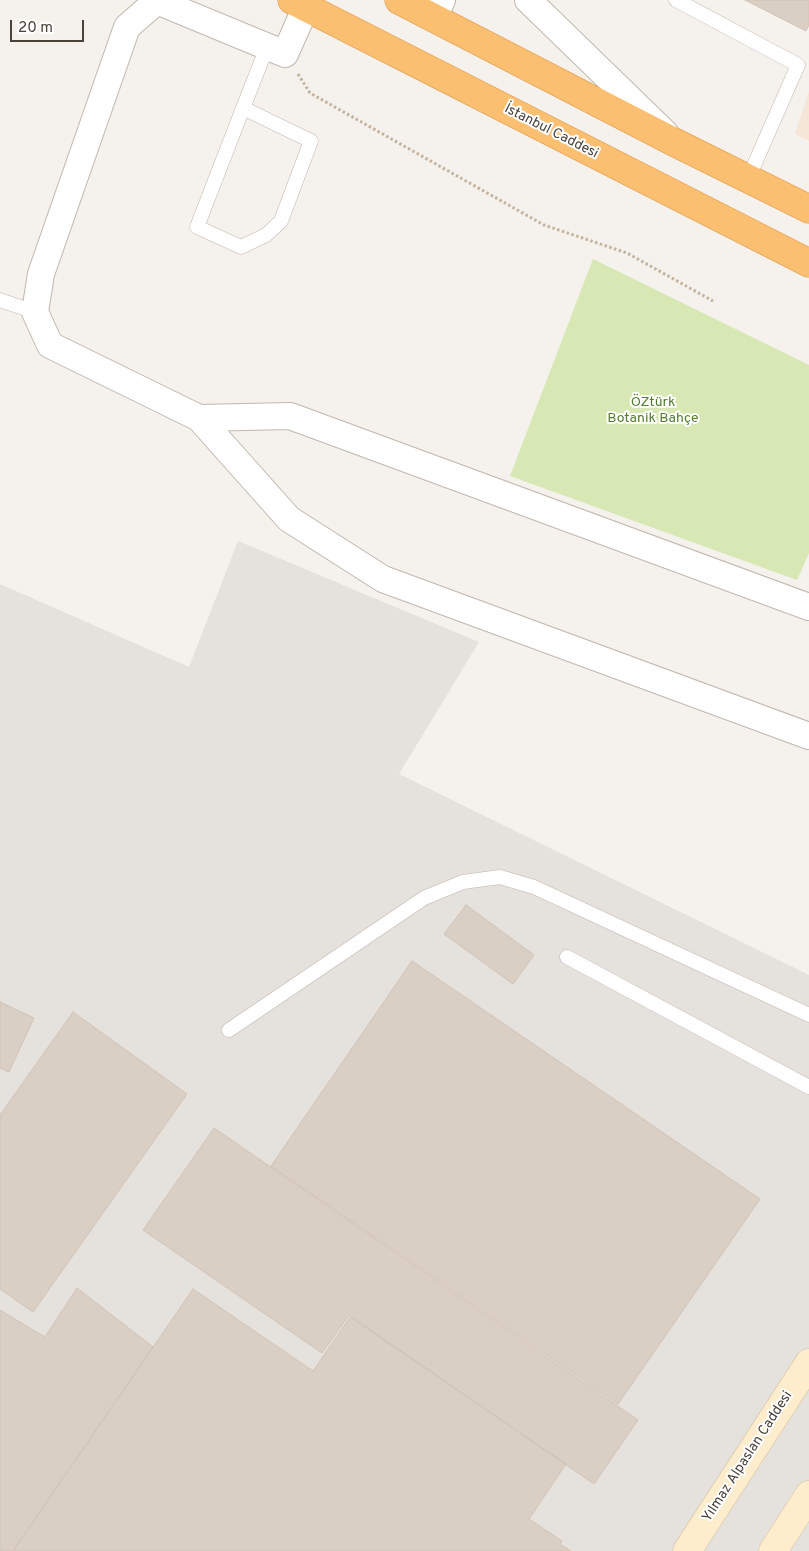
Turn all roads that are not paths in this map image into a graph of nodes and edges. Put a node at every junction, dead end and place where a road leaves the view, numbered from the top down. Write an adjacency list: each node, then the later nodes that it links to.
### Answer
1 (399, 0): 5 (highway)
2 (528, 0): 8 (street)
3 (676, 0): 9 (lane)
4 (299, 4): 6 (street); 11 (highway, İstanbul Caddesi)
5 (438, 9): 8 (highway)
6 (276, 50): 7 (lane); 13 (street)
7 (243, 108): 7 (lane)
8 (674, 142): 9 (highway)
9 (748, 179): 10 (highway)
10 (809, 209)
11 (809, 263)
12 (0, 300): 13 (lane)
13 (35, 312): 14 (street)
14 (199, 418): 15 (street); 16 (street)
15 (809, 606)
16 (809, 736)
17 (567, 957): 20 (lane)
18 (809, 1015): 19 (lane)
19 (229, 1030)
20 (809, 1087)
21 (809, 1363): 23 (main road, Yılmaz Alpaslan Caddesi)
22 (809, 1495): 24 (main road)
23 (687, 1551)
24 (773, 1551)

